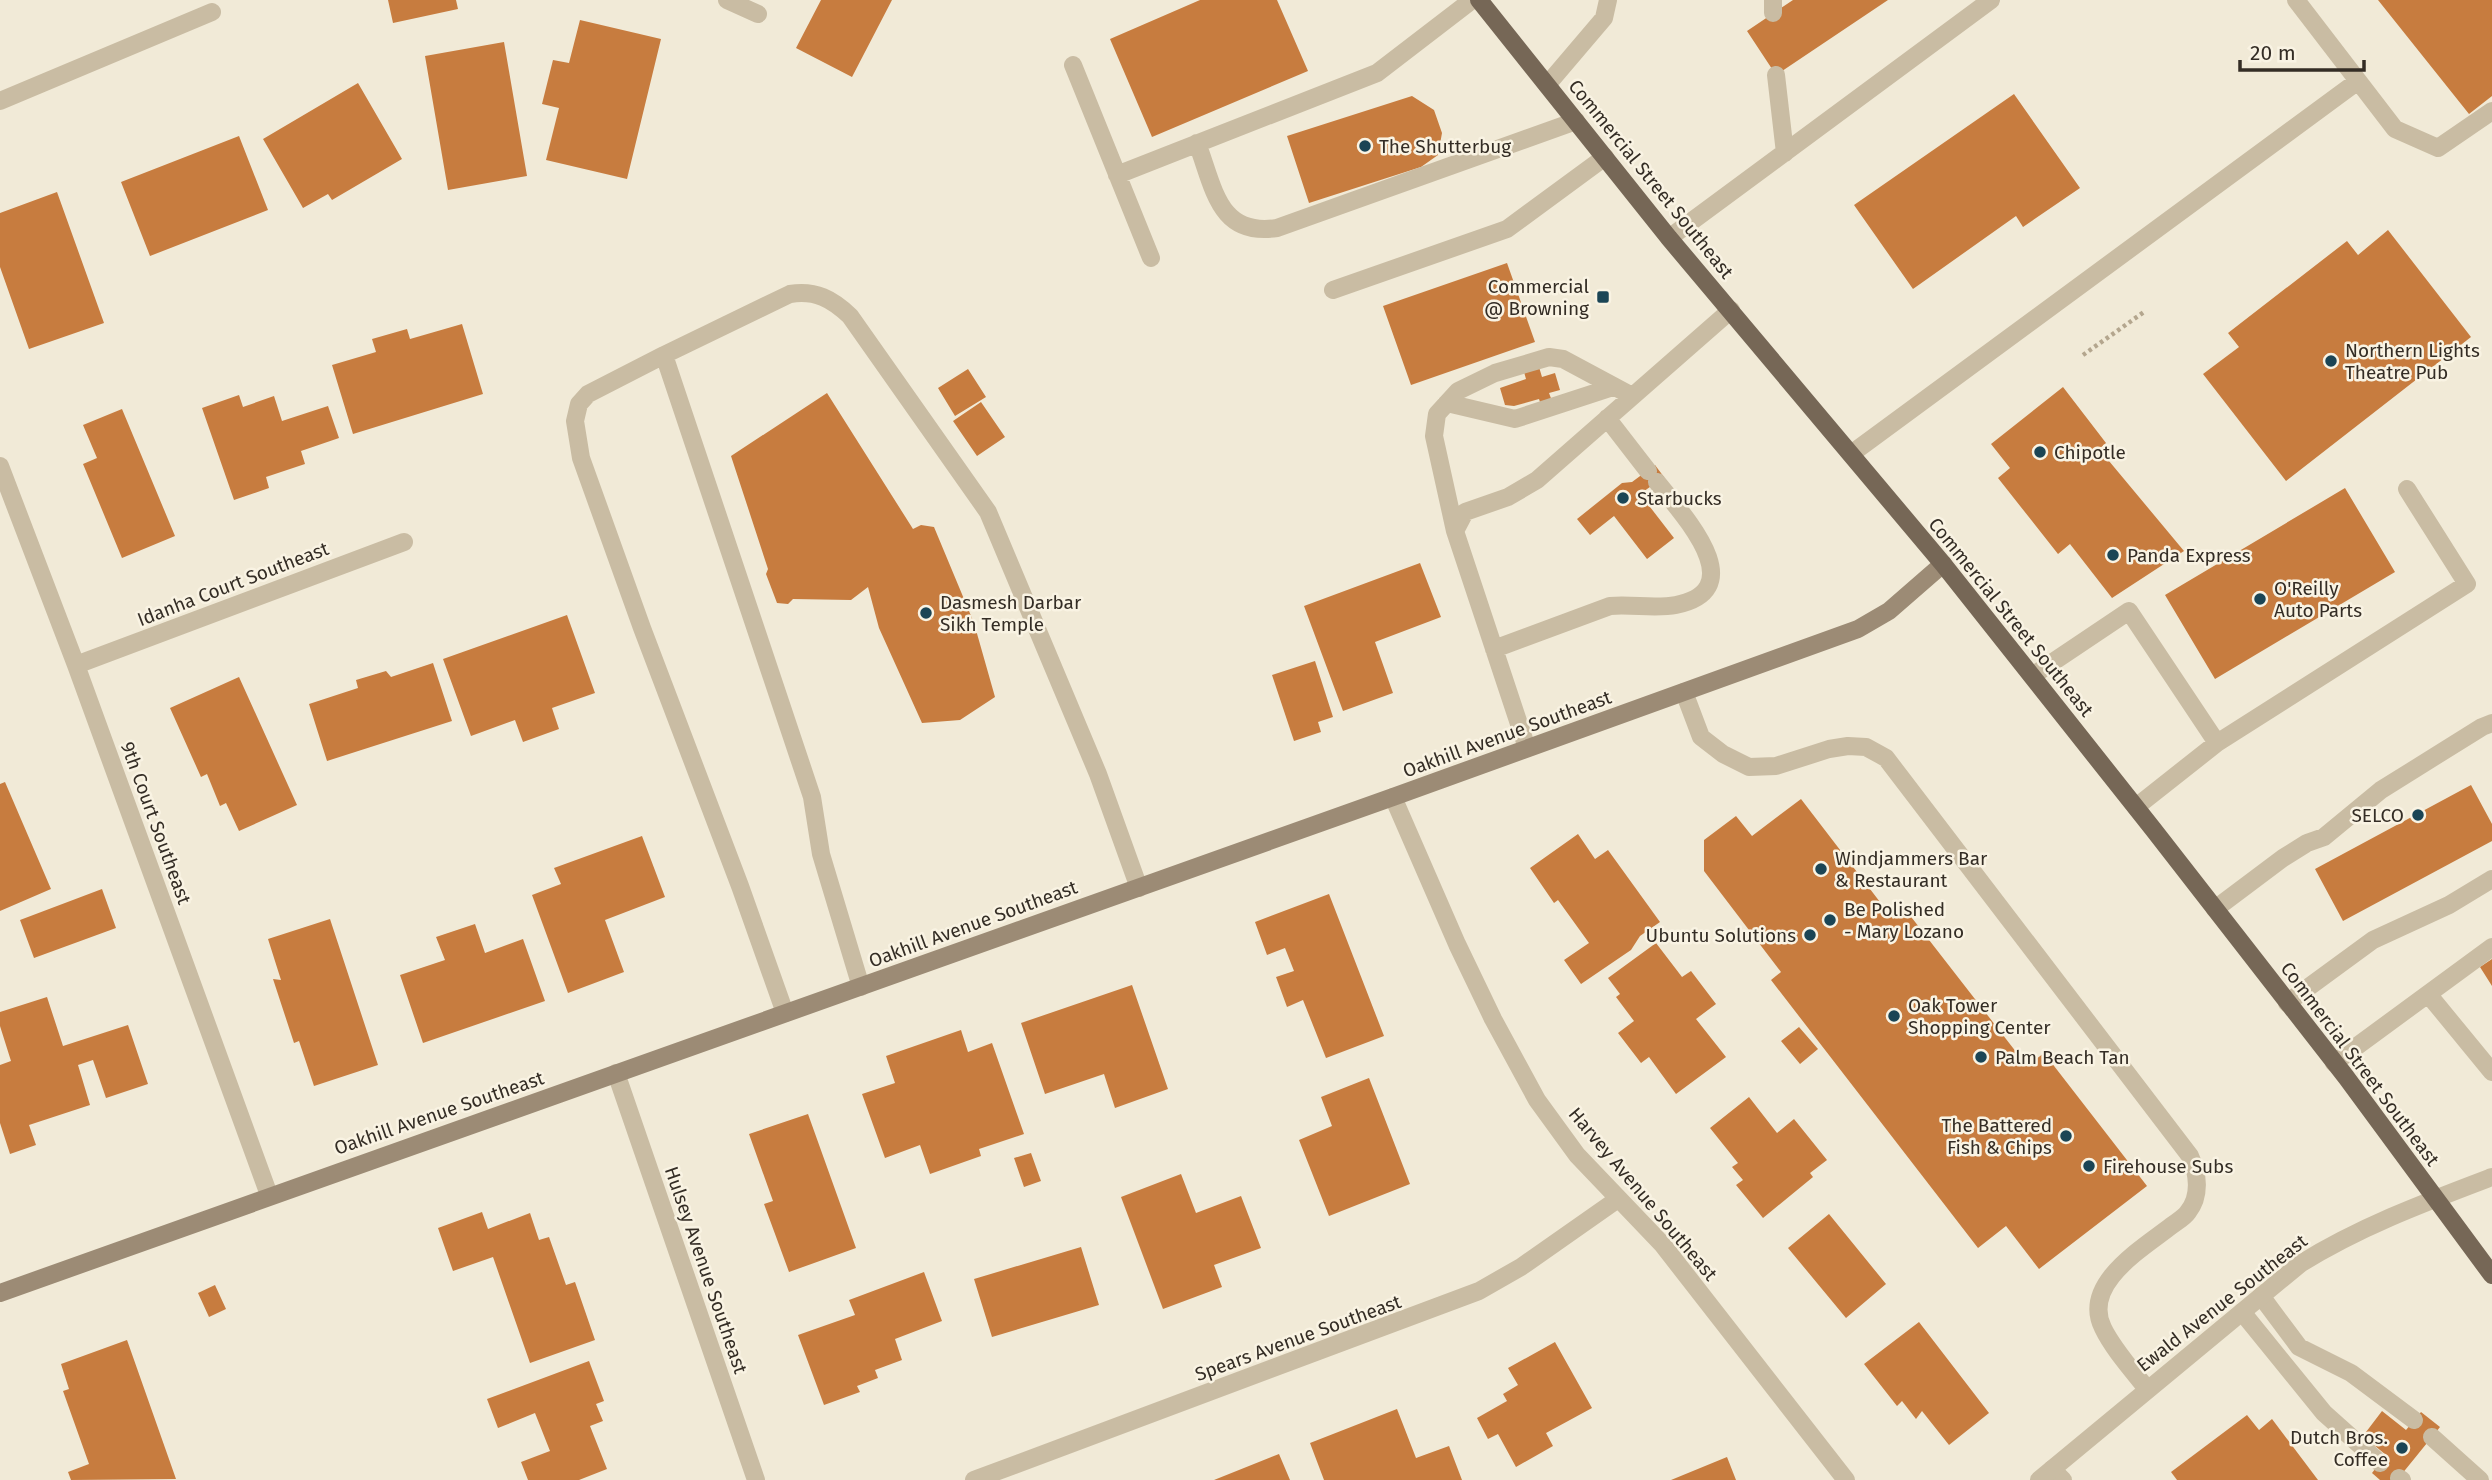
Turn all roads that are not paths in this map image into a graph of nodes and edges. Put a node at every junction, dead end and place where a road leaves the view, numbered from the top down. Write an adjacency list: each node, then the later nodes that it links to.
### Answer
1 (727, 0): 8 (street)
2 (1472, 0): 16 (street)
3 (1479, 0): 12 (main road, Commercial Street Southeast)
4 (1608, 0): 12 (street)
5 (1991, 0): 17 (street)
6 (2296, 0): 11 (street)
7 (212, 12): 13 (street)
8 (758, 14)
9 (1073, 65): 19 (street)
10 (1776, 75): 17 (street)
11 (2358, 81): 14 (street); 29 (street)
12 (1547, 85): 15 (main road, Commercial Street Southeast)
13 (0, 101)
14 (2492, 111)
15 (1576, 121): 16 (street); 18 (main road, Commercial Street Southeast)
16 (1197, 143): 19 (street)
17 (1785, 153): 20 (street)
18 (1605, 158): 20 (main road, Commercial Street Southeast); 22 (street)
19 (1117, 174): 21 (street)
20 (1670, 237): 23 (main road, Commercial Street Southeast)
21 (1151, 258)
22 (1334, 290)
23 (1731, 310): 26 (street); 29 (main road, Commercial Street Southeast)
24 (664, 355): 45 (street); 48 (street); 51 (street)
25 (1613, 387): 26 (street); 27 (street); 27 (street)
26 (1632, 396): 28 (street)
27 (1447, 403): 32 (street)
28 (1607, 418): 32 (street); 35 (street)
29 (1852, 454): 34 (main road, Commercial Street Southeast)
30 (0, 466): 36 (street, 9th Court Southeast)
31 (2407, 489): 40 (street)
32 (1455, 531): 35 (street)
33 (404, 542): 36 (street, Idanha Court Southeast)
34 (1943, 564): 37 (main road, Commercial Street Southeast); 38 (street, Oakhill Avenue Southeast)
35 (1494, 649): 41 (street)
36 (76, 665): 56 (street, 9th Court Southeast)
37 (2032, 676): 40 (street); 43 (main road, Commercial Street Southeast)
38 (1684, 692): 41 (street, Oakhill Avenue Southeast); 63 (street)
39 (2492, 723): 46 (street)
40 (2217, 743): 43 (street)
41 (1527, 748): 42 (street, Oakhill Avenue Southeast)
42 (1393, 797): 45 (street, Oakhill Avenue Southeast); 57 (street, Harvey Avenue Southeast)
43 (2136, 807): 46 (main road, Commercial Street Southeast)
44 (2492, 879): 50 (street)
45 (1139, 888): 48 (street, Oakhill Avenue Southeast)
46 (2215, 909): 50 (main road, Commercial Street Southeast)
47 (2492, 947): 49 (street)
48 (861, 986): 51 (street, Oakhill Avenue Southeast)
49 (2428, 994): 52 (street); 53 (street)
50 (2287, 1003): 52 (main road, Commercial Street Southeast)
51 (785, 1013): 54 (street, Oakhill Avenue Southeast)
52 (2334, 1063): 58 (main road, Commercial Street Southeast)
53 (2492, 1072)
54 (616, 1073): 56 (street, Oakhill Avenue Southeast); 68 (street, Hulsey Avenue Southeast)
55 (2492, 1177): 58 (street, Ewald Avenue Southeast)
56 (269, 1195): 60 (street, Oakhill Avenue Southeast)
57 (1618, 1199): 69 (street, Spears Avenue Southeast); 70 (street, Harvey Avenue Southeast)
58 (2435, 1199): 59 (main road, Commercial Street Southeast); 61 (street, Ewald Avenue Southeast)
59 (2492, 1275)
60 (0, 1293)
61 (2261, 1296): 62 (street, Ewald Avenue Southeast); 64 (street)
62 (2242, 1312): 63 (street, Ewald Avenue Southeast); 66 (street)
63 (2147, 1389): 67 (street, Ewald Avenue Southeast)
64 (2414, 1420)
65 (2432, 1437): 71 (street)
66 (2380, 1463)
67 (2051, 1476)
68 (756, 1480)
69 (974, 1480)
70 (1846, 1480)
71 (2480, 1480)

